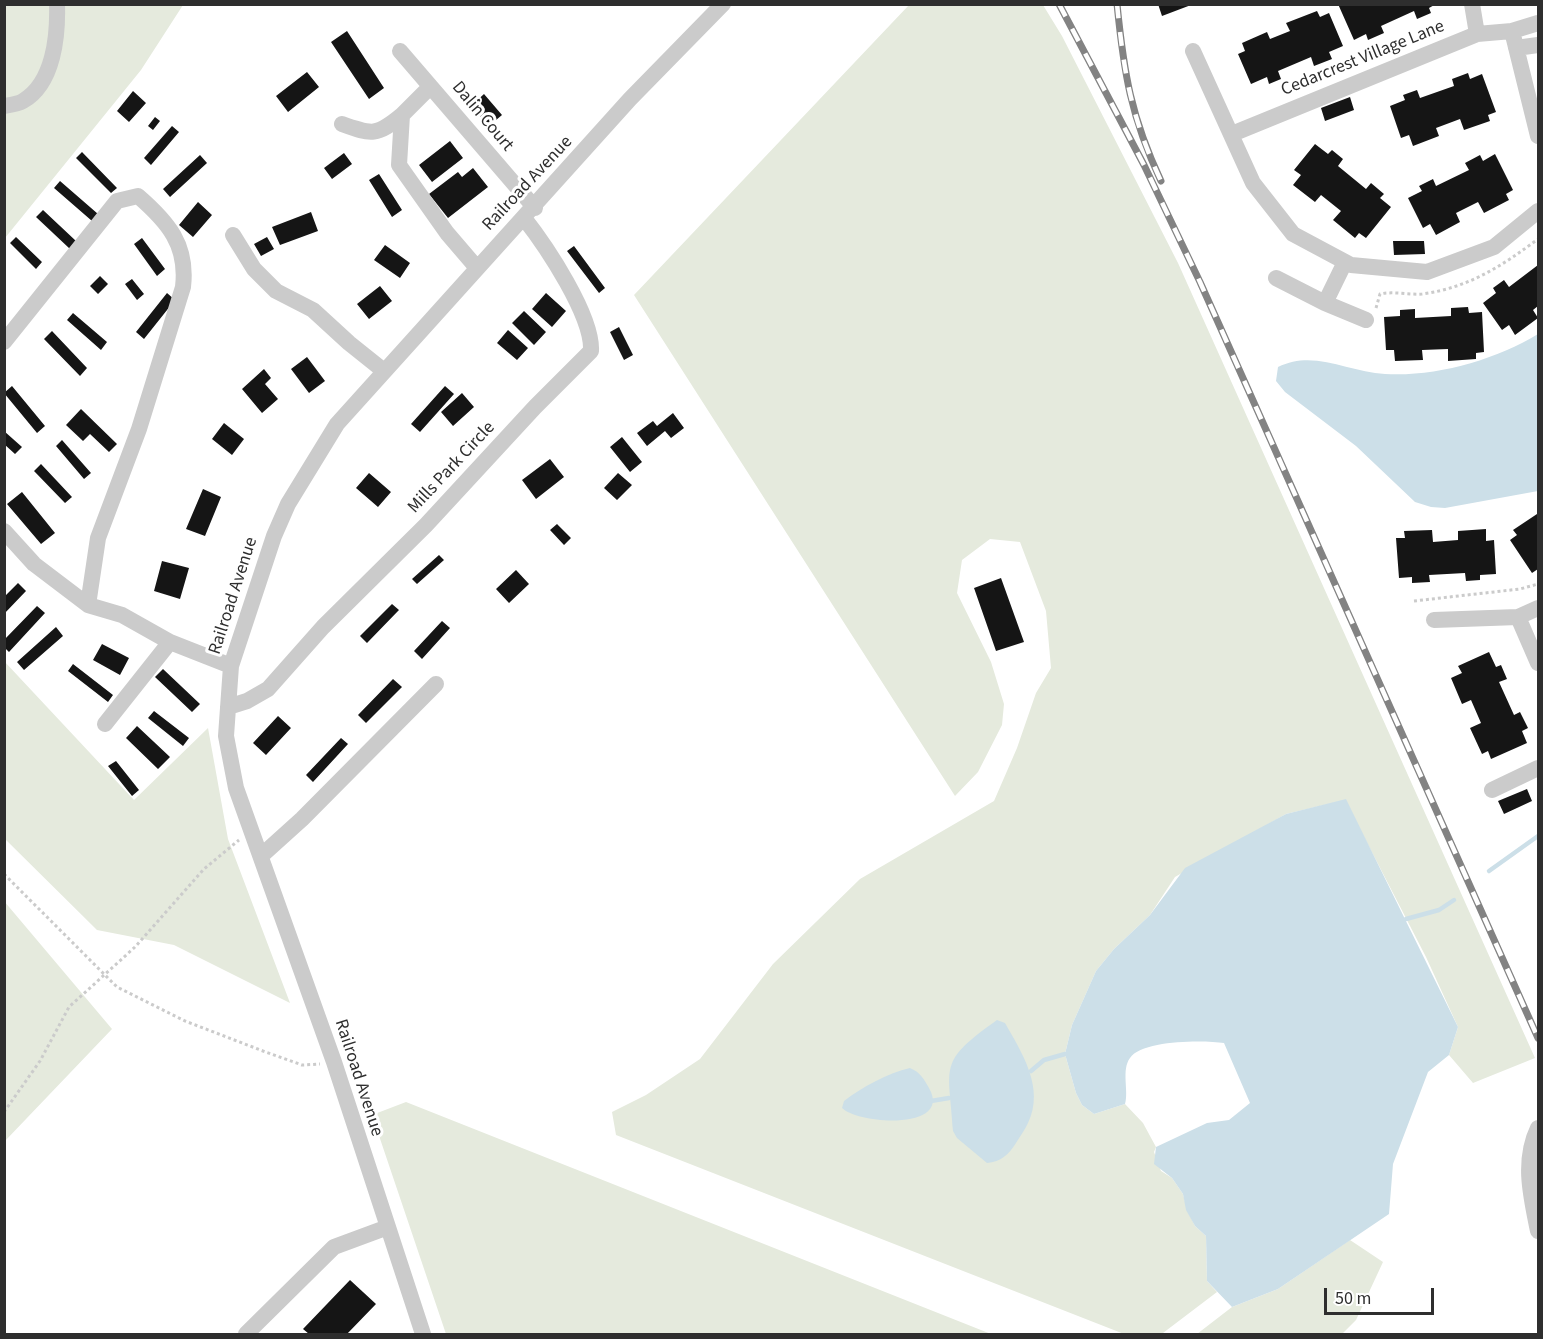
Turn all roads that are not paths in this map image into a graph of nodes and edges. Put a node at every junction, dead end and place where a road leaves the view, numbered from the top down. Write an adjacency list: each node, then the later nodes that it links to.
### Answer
1 (57, 4): 12 (street)
2 (723, 4): 18 (street, Railroad Avenue)
3 (1472, 4): 6 (street)
4 (1539, 23): 5 (street, Cedarcrest Village Lane)
5 (1512, 30): 6 (street, Cedarcrest Village Lane); 8 (street)
6 (1477, 34): 15 (street, Cedarcrest Village Lane)
7 (1539, 45): 8 (street)
8 (1516, 48): 16 (street)
9 (400, 51): 11 (street, Dalin Court)
10 (1193, 51): 15 (street)
11 (430, 87): 13 (street); 18 (street, Dalin Court)
12 (4, 106)
13 (402, 115): 14 (street); 21 (street)
14 (342, 124)
15 (1232, 134): 20 (street)
16 (1539, 136)
17 (1539, 211): 20 (street)
18 (529, 213): 21 (street, Railroad Avenue); 36 (street, Mills Park Circle)
19 (233, 235): 26 (street)
20 (1345, 262): 23 (street)
21 (477, 268): 26 (street, Railroad Avenue)
22 (1276, 278): 23 (street)
23 (1325, 303): 24 (street)
24 (1366, 320)
25 (4, 342): 28 (street)
26 (384, 371): 34 (street, Railroad Avenue)
27 (4, 531): 28 (street)
28 (88, 605): 32 (street)
29 (1539, 608): 30 (street)
30 (1518, 617): 31 (street); 33 (street)
31 (1434, 620)
32 (170, 642): 34 (street); 37 (street)
33 (1539, 663)
34 (231, 666): 36 (street, Railroad Avenue)
35 (436, 684): 40 (street)
36 (228, 707): 40 (street, Railroad Avenue)
37 (105, 724)
38 (1539, 768): 39 (street)
39 (1492, 790)
40 (261, 856): 42 (street, Railroad Avenue)
41 (1539, 1128): 43 (street)
42 (388, 1227): 44 (street); 45 (street, Railroad Avenue)
43 (1539, 1231)
44 (246, 1335)
45 (423, 1335)

